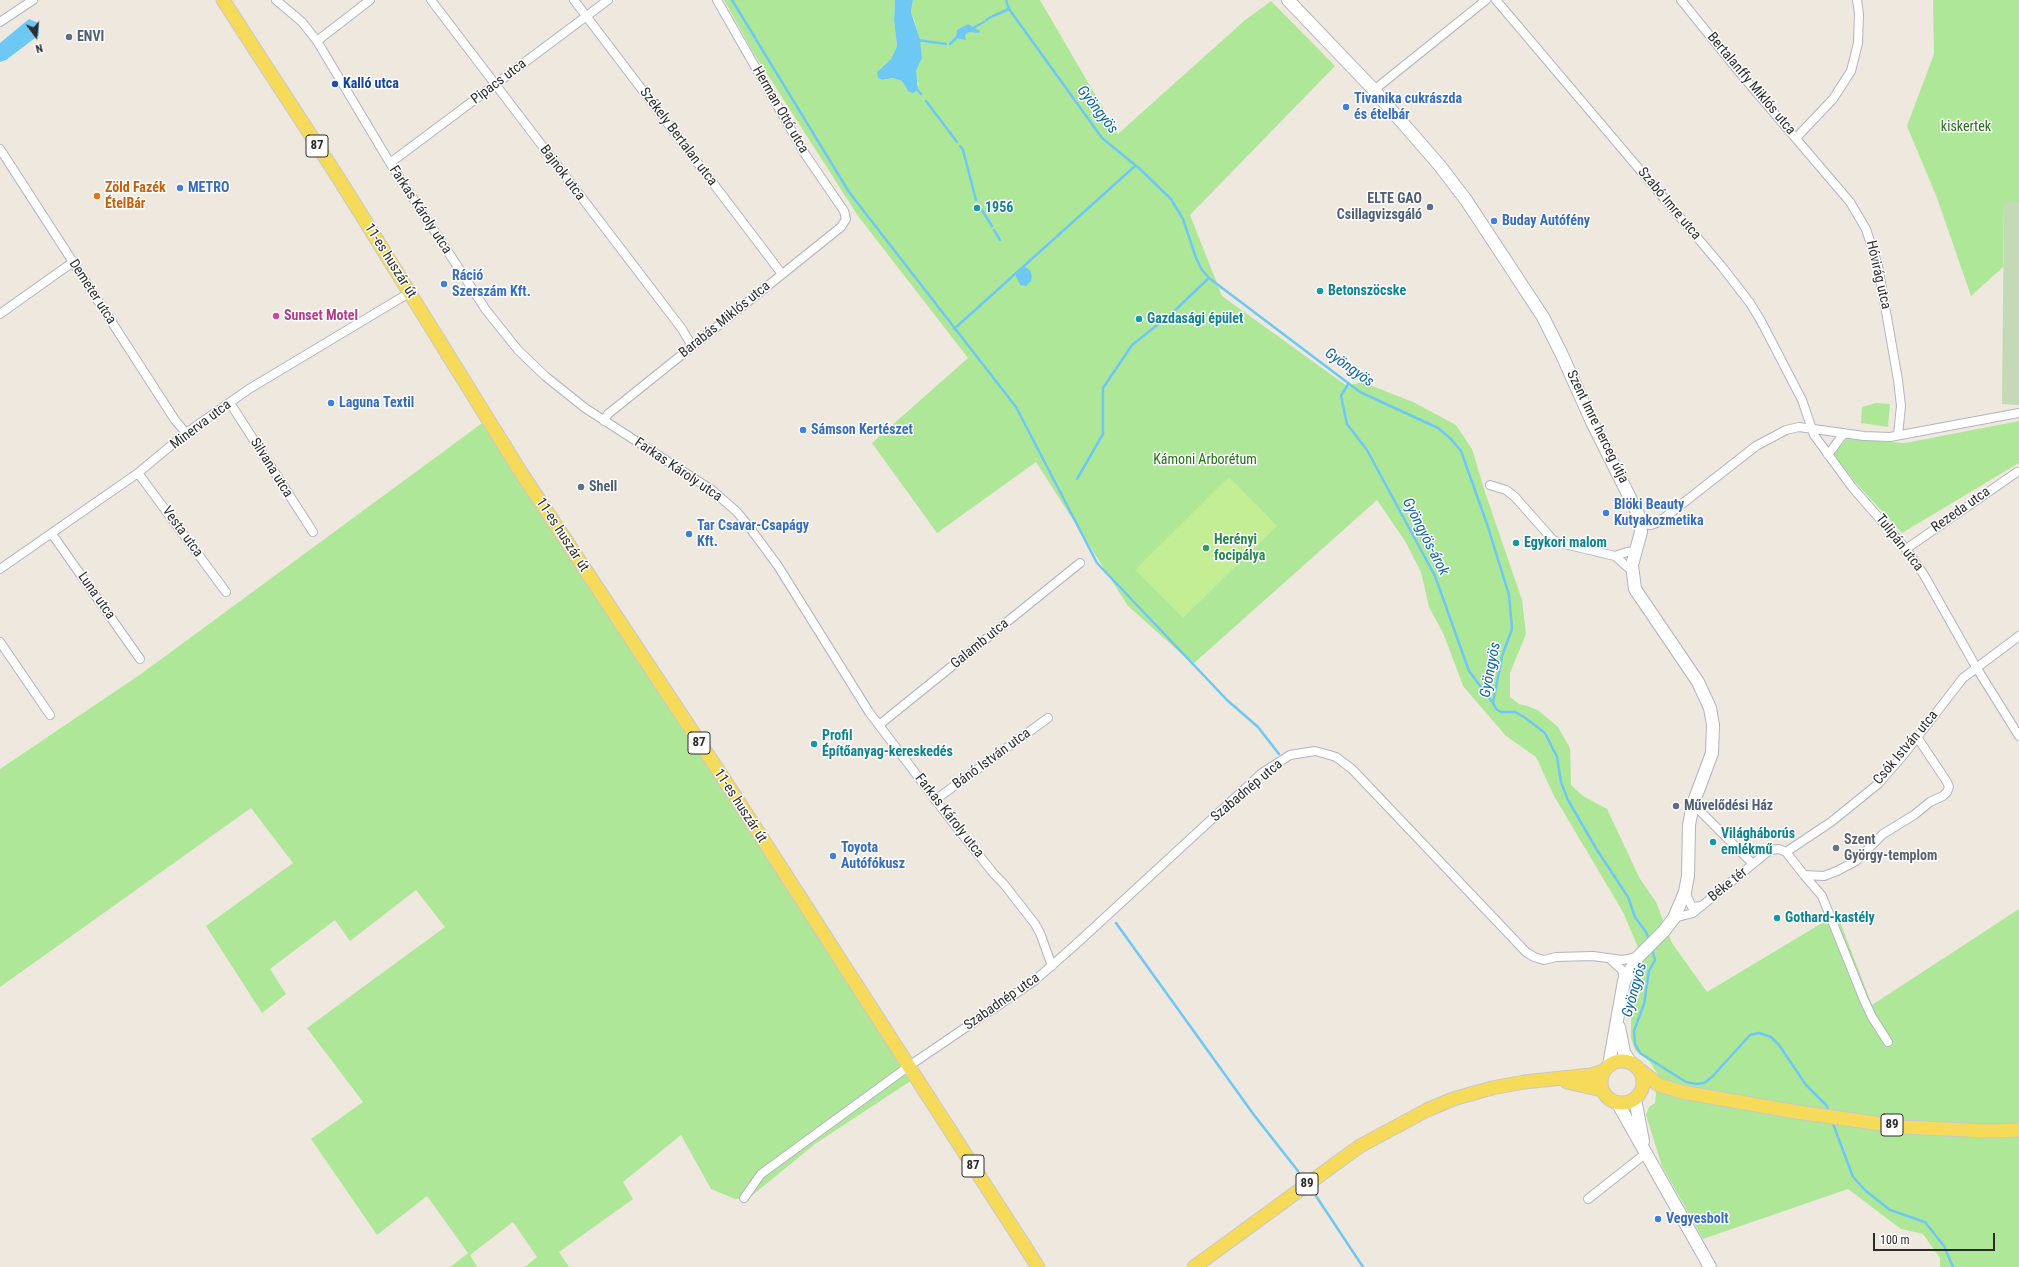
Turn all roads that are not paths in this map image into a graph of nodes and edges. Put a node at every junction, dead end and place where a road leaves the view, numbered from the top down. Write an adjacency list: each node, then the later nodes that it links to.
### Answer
1 (33, 0): 15 (street)
2 (223, 0): 25 (main road, 11-es huszár út / 87)
3 (276, 0): 16 (street, Farkas Károly utca)
4 (370, 0): 16 (street)
5 (431, 0): 17 (street, Bajnok utca)
6 (574, 0): 14 (street, Székely Bertalan utca)
7 (608, 0): 14 (street, Pipacs utca)
8 (717, 0): 22 (street, Herman Ottó utca)
9 (1288, 0): 18 (main road, Szent Imre herceg útja)
10 (1486, 0): 18 (street)
11 (1496, 0): 31 (street, Szabó Imre utca)
12 (1681, 0): 19 (street, Bertalanffy Miklós utca)
13 (1857, 0): 19 (street, Bertalanffy Miklós utca)
14 (586, 17): 17 (street, Pipacs utca); 24 (street, Székely Bertalan utca)
15 (0, 22)
16 (317, 41): 21 (street, Farkas Károly utca)
17 (495, 85): 21 (street, Pipacs utca); 27 (street, Bajnok utca)
18 (1374, 90): 39 (main road, Szent Imre herceg útja)
19 (1796, 138): 34 (street, Hóvirág utca)
20 (0, 149): 23 (street, Demeter utca)
21 (390, 163): 30 (street, Farkas Károly utca)
22 (846, 219): 24 (street, Barabás Miklós utca)
23 (73, 262): 26 (street); 33 (street, Demeter utca)
24 (782, 274): 27 (street, Barabás Miklós utca)
25 (409, 293): 28 (street, Minerva utca); 72 (main road, 11-es huszár út / 87)
26 (0, 314)
27 (692, 346): 30 (street, Barabás Miklós utca)
28 (230, 403): 33 (street, Minerva utca); 40 (street, Silvana utca)
29 (2019, 413): 34 (street)
30 (604, 421): 55 (street, Farkas Károly utca)
31 (1811, 428): 32 (street); 35 (street, Tulipán utca); 39 (street)
32 (1844, 433): 34 (street); 35 (street)
33 (186, 434): 37 (street, Minerva utca)
34 (1898, 435)
35 (1828, 455): 42 (street, Tulipán utca)
36 (2017, 472): 42 (street, Rezeda utca)
37 (138, 473): 41 (street, Minerva utca); 48 (street, Vesta utca)
38 (1490, 485): 44 (street)
39 (1641, 524): 43 (main road, Szent Imre herceg útja)
40 (313, 532)
41 (52, 534): 46 (street, Minerva utca); 51 (street, Luna utca)
42 (1906, 549): 52 (street, Tulipán utca)
43 (1635, 551): 44 (street); 47 (main road, Szent Imre herceg útja)
44 (1615, 556): 47 (street)
45 (1080, 564): 55 (street, Galamb utca)
46 (0, 569)
47 (1632, 571): 59 (main road, Szent Imre herceg útja)
48 (226, 592)
49 (2019, 636): 52 (street, Csók István utca)
50 (0, 642): 53 (street)
51 (140, 658)
52 (1976, 666): 56 (street, Tulipán utca); 57 (street, Csók István utca)
53 (50, 715)
54 (1048, 718): 58 (street, Bánó István utca)
55 (879, 725): 58 (street, Farkas Károly utca)
56 (2019, 736)
57 (1917, 737): 60 (street, Csók István utca); 62 (street)
58 (935, 800): 68 (street, Farkas Károly utca)
59 (1693, 804): 61 (street, Béke tér); 63 (main road, Szent Imre herceg útja)
60 (1786, 852): 61 (street, Béke tér); 62 (street)
61 (1753, 864): 64 (street, Béke tér)
62 (1804, 875): 71 (street)
63 (1685, 892): 64 (street, Béke tér); 65 (main road, Szent Imre herceg útja)
64 (1703, 905): 65 (street, Béke tér)
65 (1674, 918): 66 (main road, Szent Imre herceg útja)
66 (1646, 949): 67 (street, Szabadnép utca); 69 (main road, Szent Imre herceg útja)
67 (1608, 958): 68 (street, Szabadnép utca); 69 (street)
68 (1052, 966): 72 (street, Szabadnép utca)
69 (1624, 982): 70 (main road, Szent Imre herceg útja)
70 (1618, 1018): 73 (main road); 74 (main road, Szent Imre herceg útja)
71 (1888, 1042)
72 (909, 1066): 82 (street, Szabadnép utca); 84 (main road, 87)
73 (1635, 1066): 74 (main road, 89); 77 (main road, 89); 78 (main road)
74 (1606, 1068): 75 (main road, 89); 76 (main road)
75 (1550, 1080): 76 (main road, 89); 85 (main road, 89)
76 (1602, 1090): 79 (main road, 89)
77 (1682, 1092): 78 (main road, 89); 80 (main road, 89)
78 (1638, 1095): 79 (main road, 89); 81 (main road)
79 (1617, 1102): 81 (main road)
80 (2019, 1130)
81 (1645, 1154): 83 (street); 86 (main road)
82 (744, 1198)
83 (1588, 1199)
84 (1038, 1267)
85 (1194, 1267)
86 (1710, 1267)

